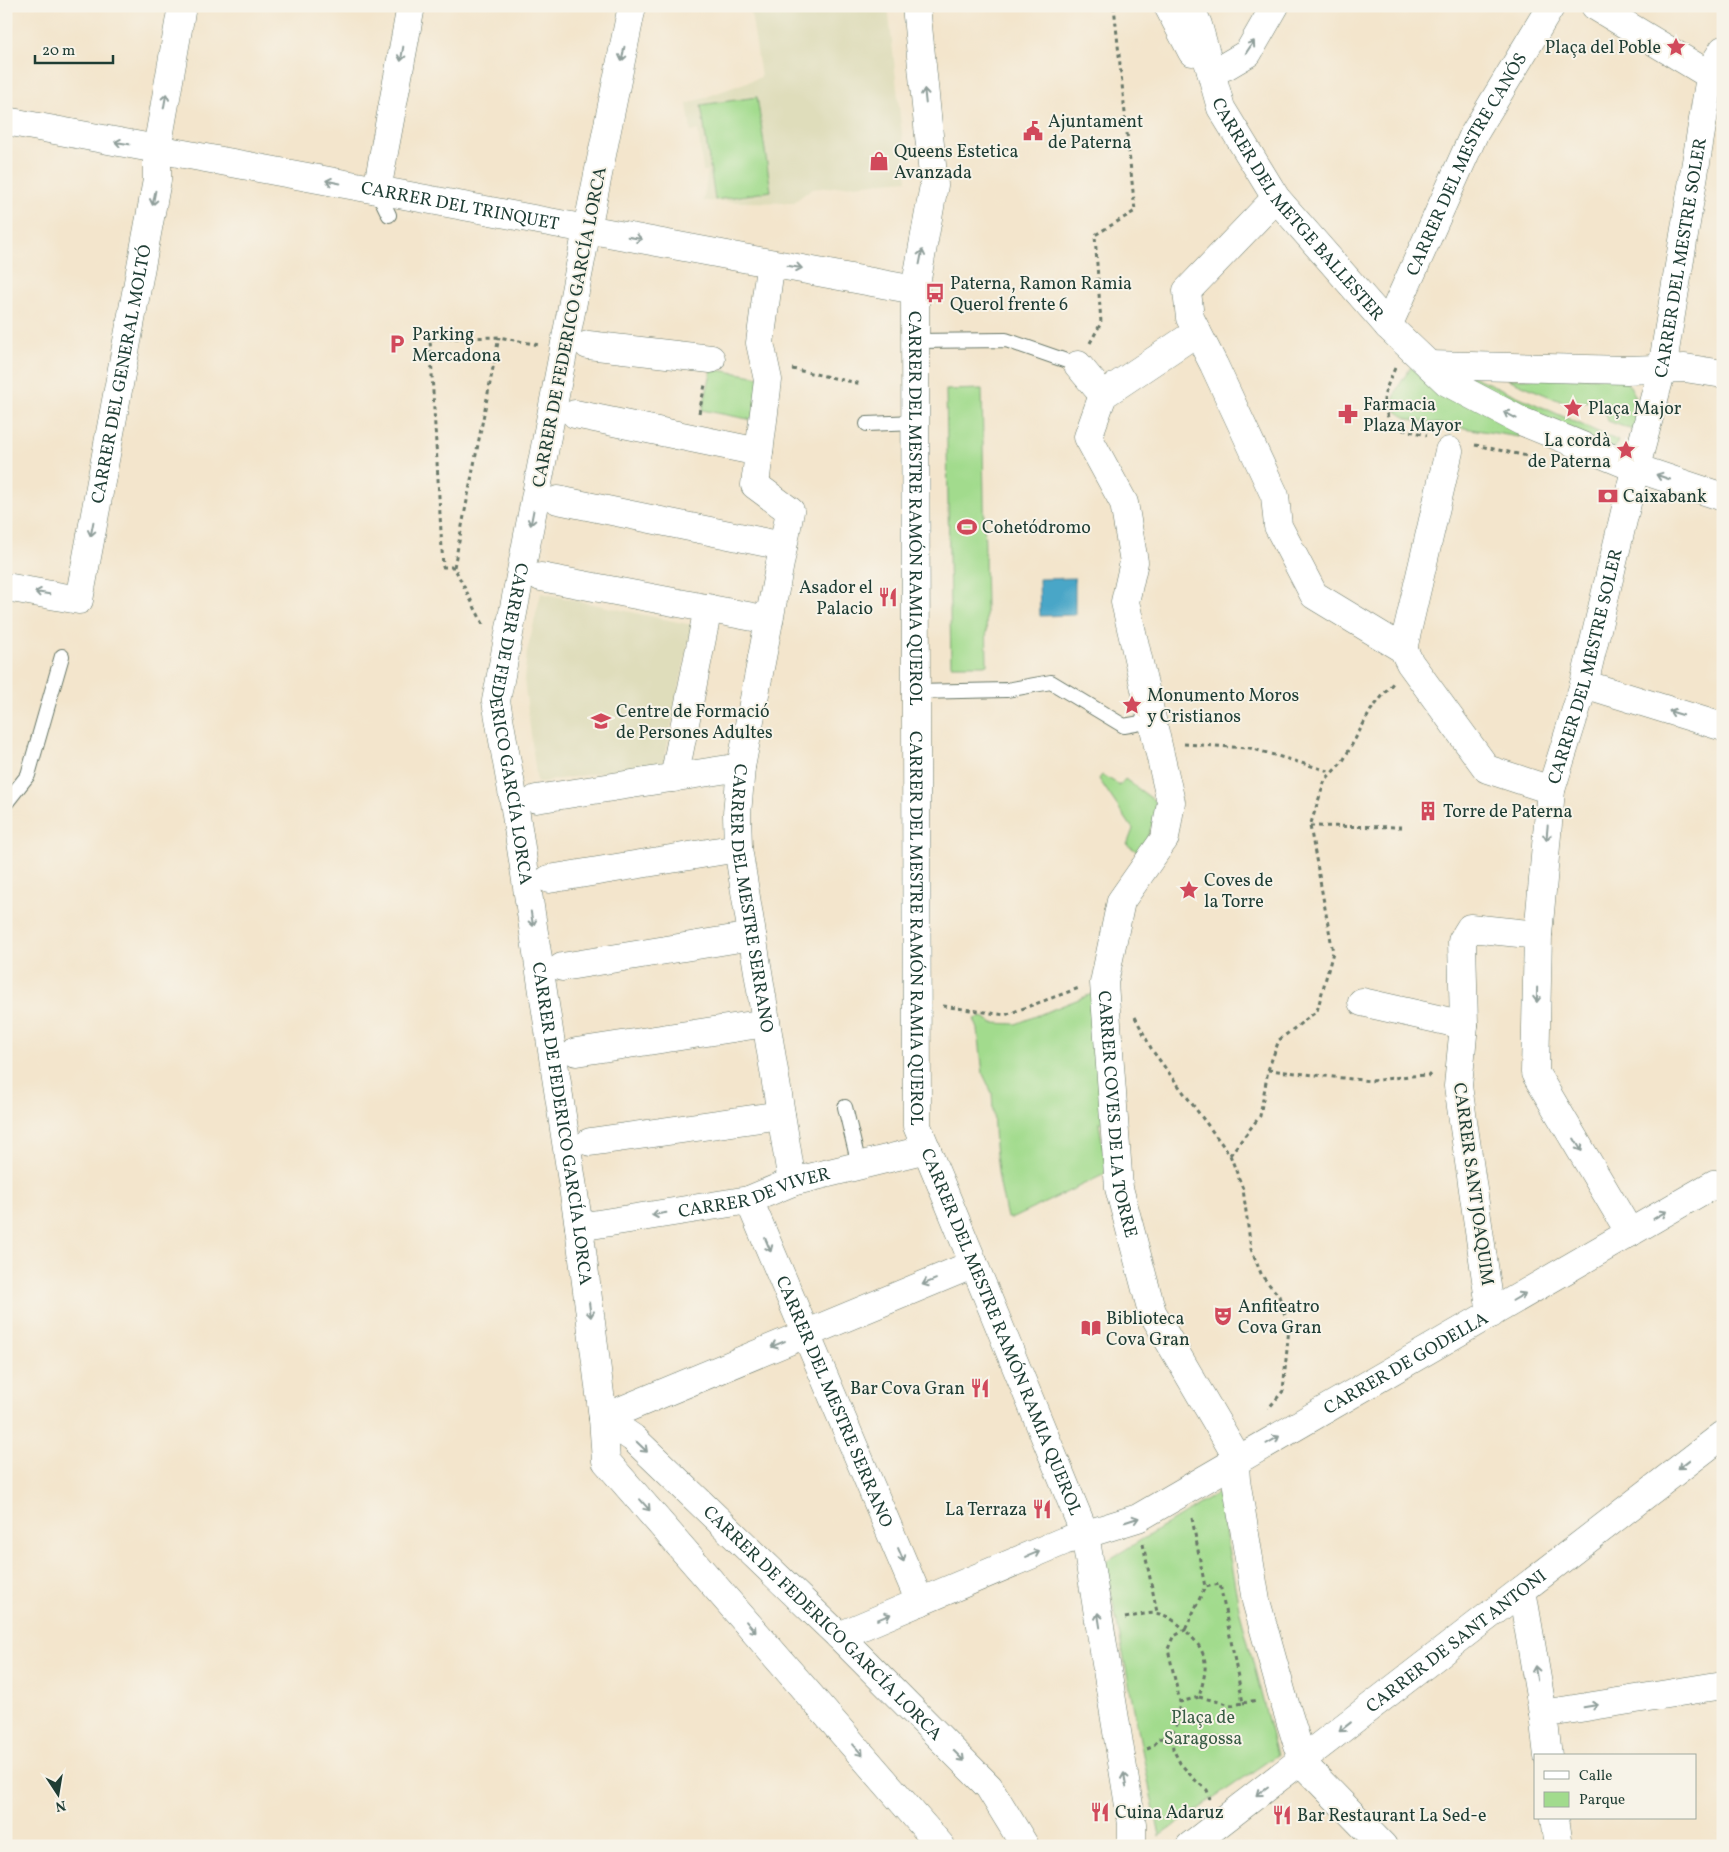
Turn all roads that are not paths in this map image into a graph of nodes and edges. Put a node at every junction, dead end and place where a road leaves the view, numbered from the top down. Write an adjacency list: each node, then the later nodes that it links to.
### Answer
1 (182, 6): 14 (street, CARRER DEL GENERAL MOLTÓ, one-way to 1)
2 (411, 6): 15 (street, one-way to 15)
3 (632, 6): 18 (street, CARRER DE FEDERICO GARCÍA LORCA, one-way to 18)
4 (916, 6): 20 (street, CARRER DEL MESTRE RAMÓN RAMIA QUEROL, one-way to 4)
5 (1168, 6): 11 (street, CARRER DEL METGE BALLESTER)
6 (1190, 6): 11 (street, CARRER DEL METGE BALLESTER)
7 (1275, 6): 11 (street, one-way to 7)
8 (1552, 6): 21 (street, CARRER DEL MESTRE CANÓS)
9 (1595, 6): 12 (street)
10 (1723, 50): 12 (street)
11 (1211, 71): 16 (street, CARRER DEL METGE BALLESTER)
12 (1709, 78): 28 (street, CARRER DEL MESTRE SOLER)
13 (6, 122): 14 (street, CARRER DEL TRINQUET, one-way to 13)
14 (157, 149): 15 (street, CARRER DEL TRINQUET, one-way to 14); 41 (street, CARRER DEL GENERAL MOLTÓ, one-way to 41)
15 (377, 190): 17 (lane); 18 (street, CARRER DEL TRINQUET)
16 (1276, 198): 21 (street, CARRER DEL METGE BALLESTER); 22 (street)
17 (389, 215)
18 (587, 229): 20 (street, CARRER DEL TRINQUET, one-way to 20); 72 (street, CARRER DE FEDERICO GARCÍA LORCA, one-way to 72)
19 (768, 275): 35 (street)
20 (915, 290): 23 (street, CARRER DEL MESTRE RAMÓN RAMIA QUEROL)
21 (1394, 331): 26 (street)
22 (1197, 332): 30 (street); 44 (street)
23 (915, 341): 27 (lane); 32 (street, CARRER DEL MESTRE RAMÓN RAMIA QUEROL)
24 (588, 344): 25 (street)
25 (711, 359)
26 (1429, 365): 28 (street); 36 (street, one-way to 26)
27 (1078, 366): 30 (street)
28 (1662, 370): 29 (street); 36 (street, CARRER DEL MESTRE SOLER)
29 (1723, 374)
30 (1103, 395): 49 (street, CARRER COVES DE LA TORRE)
31 (575, 414): 35 (street)
32 (916, 422): 33 (lane); 47 (street, CARRER DEL MESTRE RAMÓN RAMIA QUEROL)
33 (867, 424)
34 (1449, 451): 44 (street)
35 (759, 452): 39 (street, CARRER DEL MESTRE SERRANO)
36 (1636, 468): 37 (street, one-way to 36); 46 (street, CARRER DEL MESTRE SOLER)
37 (1723, 497)
38 (558, 500): 39 (street)
39 (783, 546): 43 (street, CARRER DEL MESTRE SERRANO)
40 (542, 577): 42 (street)
41 (6, 587)
42 (708, 608): 43 (street); 51 (street)
43 (769, 620): 50 (street, CARRER DEL MESTRE SERRANO)
44 (1403, 649): 52 (street)
45 (62, 656): 54 (lane)
46 (1584, 684): 48 (street, one-way to 46); 52 (street, CARRER DEL MESTRE SOLER)
47 (916, 692): 49 (lane); 67 (street, CARRER DEL MESTRE RAMÓN RAMIA QUEROL)
48 (1723, 727)
49 (1155, 732): 79 (street, CARRER COVES DE LA TORRE)
50 (741, 768): 51 (street); 55 (street, CARRER DEL MESTRE SERRANO)
51 (674, 778): 53 (street)
52 (1551, 790): 57 (street, CARRER DEL MESTRE SOLER, one-way to 57)
53 (536, 799)
54 (6, 803)
55 (738, 848): 56 (street); 58 (street, CARRER DEL MESTRE SERRANO)
56 (549, 879)
57 (1538, 935): 62 (street, CARRER SANT JOAQUIM); 73 (street, CARRER DEL MESTRE SOLER, one-way to 73)
58 (752, 936): 59 (street); 61 (street, CARRER DEL MESTRE SERRANO)
59 (562, 967)
60 (1362, 1002): 62 (street)
61 (766, 1023): 63 (street); 65 (street, CARRER DEL MESTRE SERRANO)
62 (1464, 1025): 75 (street, CARRER SANT JOAQUIM)
63 (576, 1052)
64 (846, 1107): 68 (lane)
65 (781, 1115): 66 (street); 69 (street, CARRER DEL MESTRE SERRANO)
66 (590, 1142)
67 (927, 1149): 68 (street, CARRER DE VIVER); 74 (street, CARRER DEL MESTRE RAMÓN RAMIA QUEROL)
68 (859, 1165): 69 (street, CARRER DE VIVER)
69 (792, 1182): 71 (street, CARRER DE VIVER)
70 (1723, 1189): 73 (street, CARRER DE GODELLA, one-way to 70)
71 (748, 1200): 72 (street, CARRER DE VIVER, one-way to 72); 76 (street, CARRER DEL MESTRE SERRANO, one-way to 76)
72 (580, 1227): 77 (street, CARRER DE FEDERICO GARCÍA LORCA, one-way to 77)
73 (1630, 1233): 75 (street, CARRER DE GODELLA, one-way to 73)
74 (974, 1264): 76 (street, one-way to 76); 80 (street, CARRER DEL MESTRE RAMÓN RAMIA QUEROL)
75 (1491, 1314): 79 (street, CARRER DE GODELLA, one-way to 75)
76 (806, 1333): 77 (street, one-way to 77); 82 (street, CARRER DEL MESTRE SERRANO, one-way to 82)
77 (603, 1418): 83 (street, CARRER DE FEDERICO GARCÍA LORCA, one-way to 83); 89 (street, CARRER DE FEDERICO GARCÍA LORCA, one-way to 89)
78 (1723, 1434): 81 (street, CARRER DE SANT ANTONI, one-way to 81)
79 (1236, 1462): 80 (street, CARRER DE GODELLA, one-way to 79); 87 (street)
80 (1085, 1534): 82 (street, CARRER DE GODELLA, one-way to 80); 91 (street, CARRER DEL MESTRE RAMÓN RAMIA QUEROL, one-way to 80)
81 (1522, 1590): 85 (street, one-way to 81); 87 (street, CARRER DE SANT ANTONI, one-way to 87)
82 (920, 1602): 83 (street, CARRER DE GODELLA, one-way to 82)
83 (839, 1636): 90 (street, CARRER DE FEDERICO GARCÍA LORCA, one-way to 90)
84 (1723, 1685): 85 (street, one-way to 84)
85 (1543, 1714): 86 (street)
86 (1548, 1754)
87 (1304, 1759): 92 (street, CARRER DE SANT ANTONI, one-way to 92); 93 (street)
88 (1555, 1820): 94 (street)
89 (941, 1846)
90 (1025, 1846)
91 (1132, 1846)
92 (1190, 1846)
93 (1383, 1846)
94 (1559, 1846)

